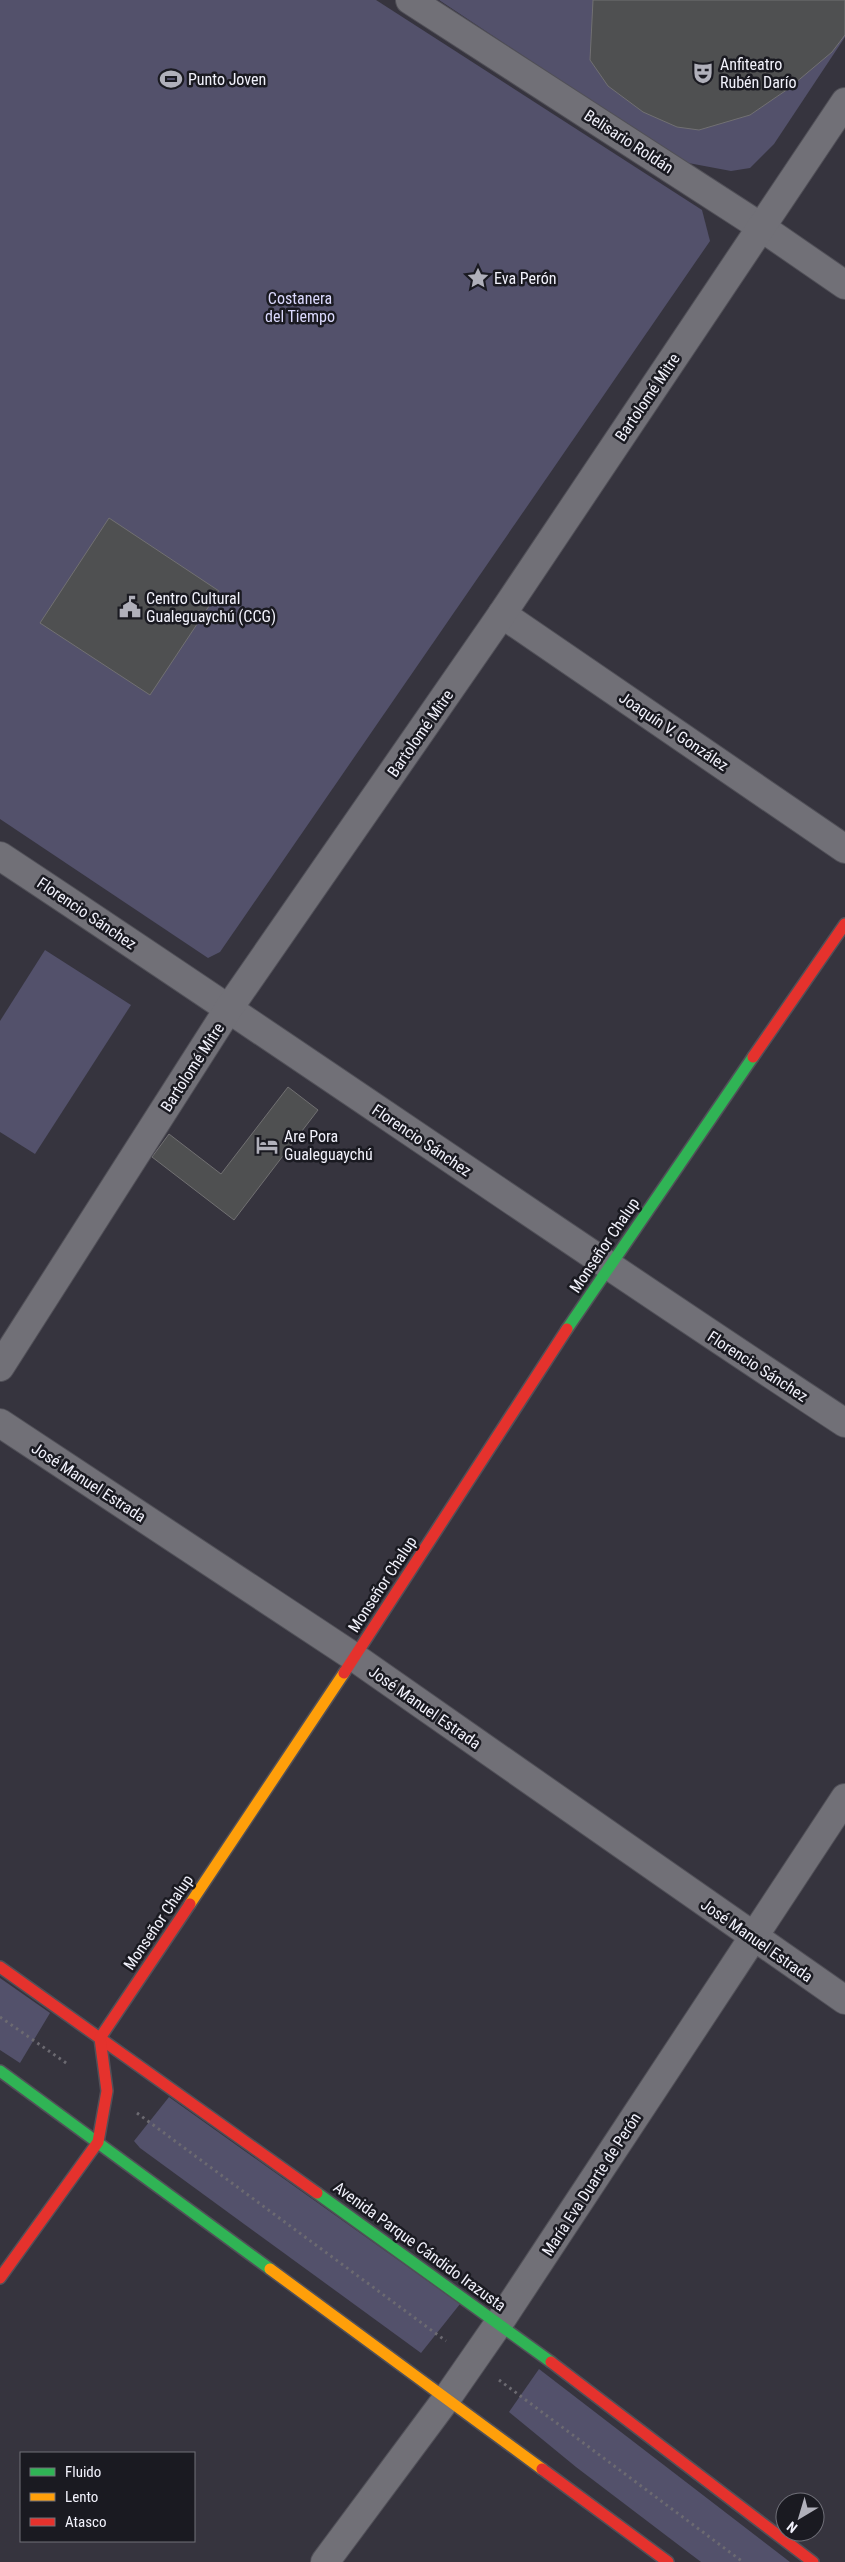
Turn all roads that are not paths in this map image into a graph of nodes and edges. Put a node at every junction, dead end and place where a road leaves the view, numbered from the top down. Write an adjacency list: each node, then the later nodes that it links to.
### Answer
1 (410, 0): 3 (street, Belisario Roldán)
2 (845, 102): 3 (street, Bartolomé Mitre)
3 (761, 227): 4 (street, Belisario Roldán); 5 (street, Bartolomé Mitre)
4 (845, 285)
5 (502, 614): 6 (street, Joaquín V. González); 9 (street, Bartolomé Mitre)
6 (845, 849)
7 (0, 856): 9 (street, Florencio Sánchez)
8 (845, 924): 10 (main road, Monseñor Chalup)
9 (229, 1008): 10 (street, Florencio Sánchez); 11 (street, Bartolomé Mitre)
10 (608, 1267): 13 (street, Florencio Sánchez); 14 (main road, Monseñor Chalup)
11 (0, 1367)
12 (0, 1423): 14 (street, José Manuel Estrada)
13 (845, 1423)
14 (354, 1657): 16 (street, José Manuel Estrada); 19 (main road, Monseñor Chalup)
15 (845, 1798): 16 (street, María Eva Duarte de Perón)
16 (754, 1938): 18 (street, José Manuel Estrada); 23 (street, María Eva Duarte de Perón)
17 (0, 1967): 19 (main road, Avenida Parque Cándido Irazusta)
18 (845, 2000)
19 (100, 2038): 21 (main road); 23 (main road, Avenida Parque Cándido Irazusta)
20 (0, 2071): 21 (main road)
21 (98, 2142): 22 (main road); 24 (main road)
22 (0, 2278)
23 (499, 2323): 24 (street, María Eva Duarte de Perón); 27 (main road, Avenida Parque Cándido Irazusta)
24 (448, 2398): 25 (street, María Eva Duarte de Perón); 26 (main road)
25 (325, 2562)
26 (668, 2562)
27 (813, 2562)

